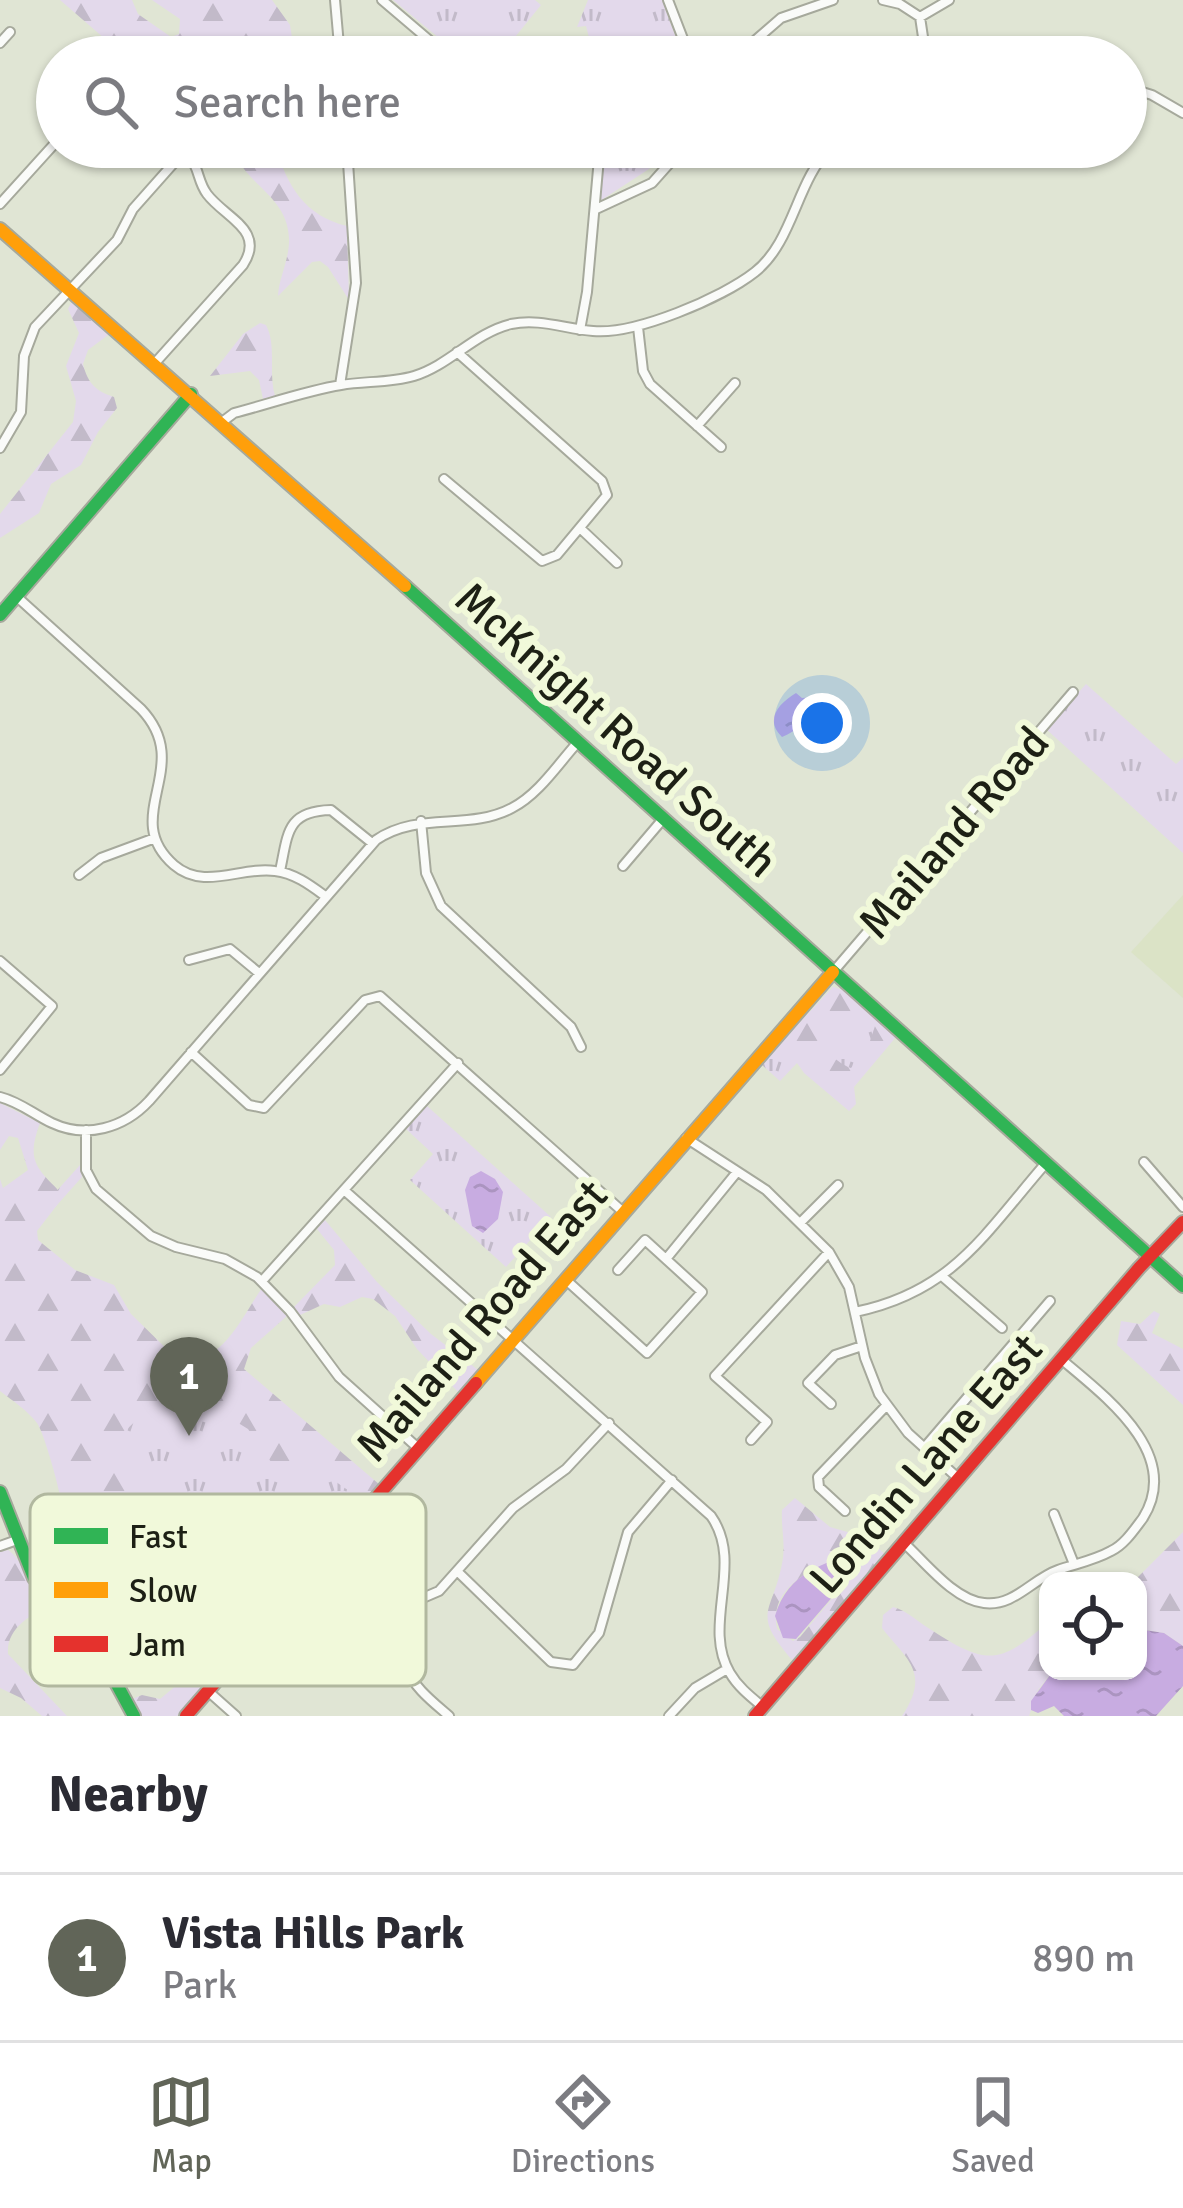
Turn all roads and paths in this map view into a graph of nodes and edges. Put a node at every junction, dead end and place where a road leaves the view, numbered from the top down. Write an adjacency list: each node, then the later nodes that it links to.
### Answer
1 (335, 0): 9 (street)
2 (382, 0): 10 (street)
3 (668, 0): 11 (street)
4 (833, 0): 12 (street)
5 (883, 0): 7 (street)
6 (949, 0): 7 (street)
7 (920, 16): 13 (street)
8 (10, 32): 14 (street)
9 (338, 36)
10 (424, 36)
11 (682, 36)
12 (760, 36)
13 (923, 36)
14 (0, 43)
15 (1147, 93): 16 (street)
16 (1183, 113)
17 (36, 164): 24 (street)
18 (169, 168): 27 (street)
19 (198, 168): 31 (street)
20 (348, 168): 33 (street)
21 (599, 168): 25 (street)
22 (665, 168): 25 (street)
23 (814, 168): 28 (street)
24 (0, 204)
25 (596, 209): 29 (street)
26 (0, 229): 27 (street, McKnight Road South)
27 (70, 289): 31 (street, McKnight Road South); 37 (street)
28 (638, 327): 29 (street); 36 (street)
29 (580, 330): 30 (street)
30 (458, 352): 33 (street); 40 (street)
31 (155, 362): 34 (street, McKnight Road South)
32 (735, 383): 36 (street)
33 (340, 385): 35 (street)
34 (191, 394): 35 (street, McKnight Road South); 42 (street)
35 (222, 422): 45 (street, McKnight Road South)
36 (697, 426): 38 (street)
37 (1, 445)
38 (721, 447)
39 (444, 479): 40 (street)
40 (581, 529): 41 (street)
41 (617, 563)
42 (16, 596): 43 (street); 48 (street)
43 (0, 614)
44 (1072, 692): 56 (street, Mailand Road)
45 (578, 742): 46 (street, McKnight Road South); 47 (street)
46 (663, 819): 50 (street); 56 (street, McKnight Road South)
47 (422, 821): 49 (street); 58 (street)
48 (155, 838): 51 (street); 52 (street)
49 (372, 843): 51 (street); 53 (street)
50 (623, 866)
51 (280, 871): 53 (street)
52 (79, 875)
53 (325, 896): 57 (street)
54 (189, 960): 57 (street)
55 (0, 961): 61 (street)
56 (833, 972): 64 (street, Mailand Road East); 66 (street, McKnight Road South)
57 (259, 973): 59 (street)
58 (581, 1047)
59 (191, 1052): 60 (street); 63 (street)
60 (458, 1064): 69 (street); 71 (street)
61 (0, 1070)
62 (0, 1097): 63 (street)
63 (86, 1130): 80 (street)
64 (686, 1138): 67 (street); 71 (street, Mailand Road East)
65 (1144, 1162): 70 (street)
66 (1046, 1163): 75 (street, McKnight Road South); 78 (street)
67 (737, 1171): 73 (street); 76 (street)
68 (838, 1184): 73 (street)
69 (344, 1190): 80 (street); 85 (street)
70 (1183, 1207)
71 (622, 1211): 79 (street, Mailand Road East)
72 (1183, 1222): 75 (street, Londin Lane East)
73 (800, 1223): 74 (street)
74 (829, 1252): 83 (street); 91 (street)
75 (1150, 1256): 81 (street, McKnight Road South); 87 (street, Londin Lane East)
76 (666, 1259): 77 (street); 79 (street)
77 (618, 1270)
78 (943, 1277): 83 (street); 84 (street)
79 (564, 1278): 85 (street, Mailand Road East)
80 (262, 1281): 92 (street)
81 (1183, 1286)
82 (1050, 1301): 93 (street)
83 (856, 1312): 86 (street)
84 (1002, 1328)
85 (511, 1340): 90 (street); 92 (street, Mailand Road East)
86 (862, 1346): 88 (street); 89 (street)
87 (1061, 1359): 94 (street, Londin Lane East); 103 (street)
88 (831, 1404)
89 (886, 1406): 93 (street); 98 (street)
90 (609, 1423): 95 (street); 105 (street)
91 (751, 1440)
92 (418, 1448): 97 (street, Mailand Road East)
93 (924, 1448): 94 (street)
94 (958, 1479): 101 (street, Londin Lane East)
95 (672, 1480): 105 (street); 107 (street)
96 (0, 1492): 100 (street)
97 (379, 1494)
98 (845, 1510)
99 (1054, 1514): 103 (street)
100 (17, 1540): 102 (street); 104 (street)
101 (904, 1543): 103 (street); 112 (street, Londin Lane East)
102 (0, 1546)
103 (1074, 1564)
104 (30, 1567)
105 (457, 1570): 106 (street)
106 (426, 1595)
107 (728, 1669): 112 (street); 117 (street)
108 (118, 1686): 113 (street)
109 (214, 1686): 111 (street, Mailand Road East)
110 (416, 1686): 116 (street)
111 (209, 1692): 114 (street, Mailand Road East); 115 (street)
112 (759, 1711)
113 (134, 1716)
114 (186, 1716)
115 (236, 1716)
116 (449, 1716)
117 (669, 1716)

